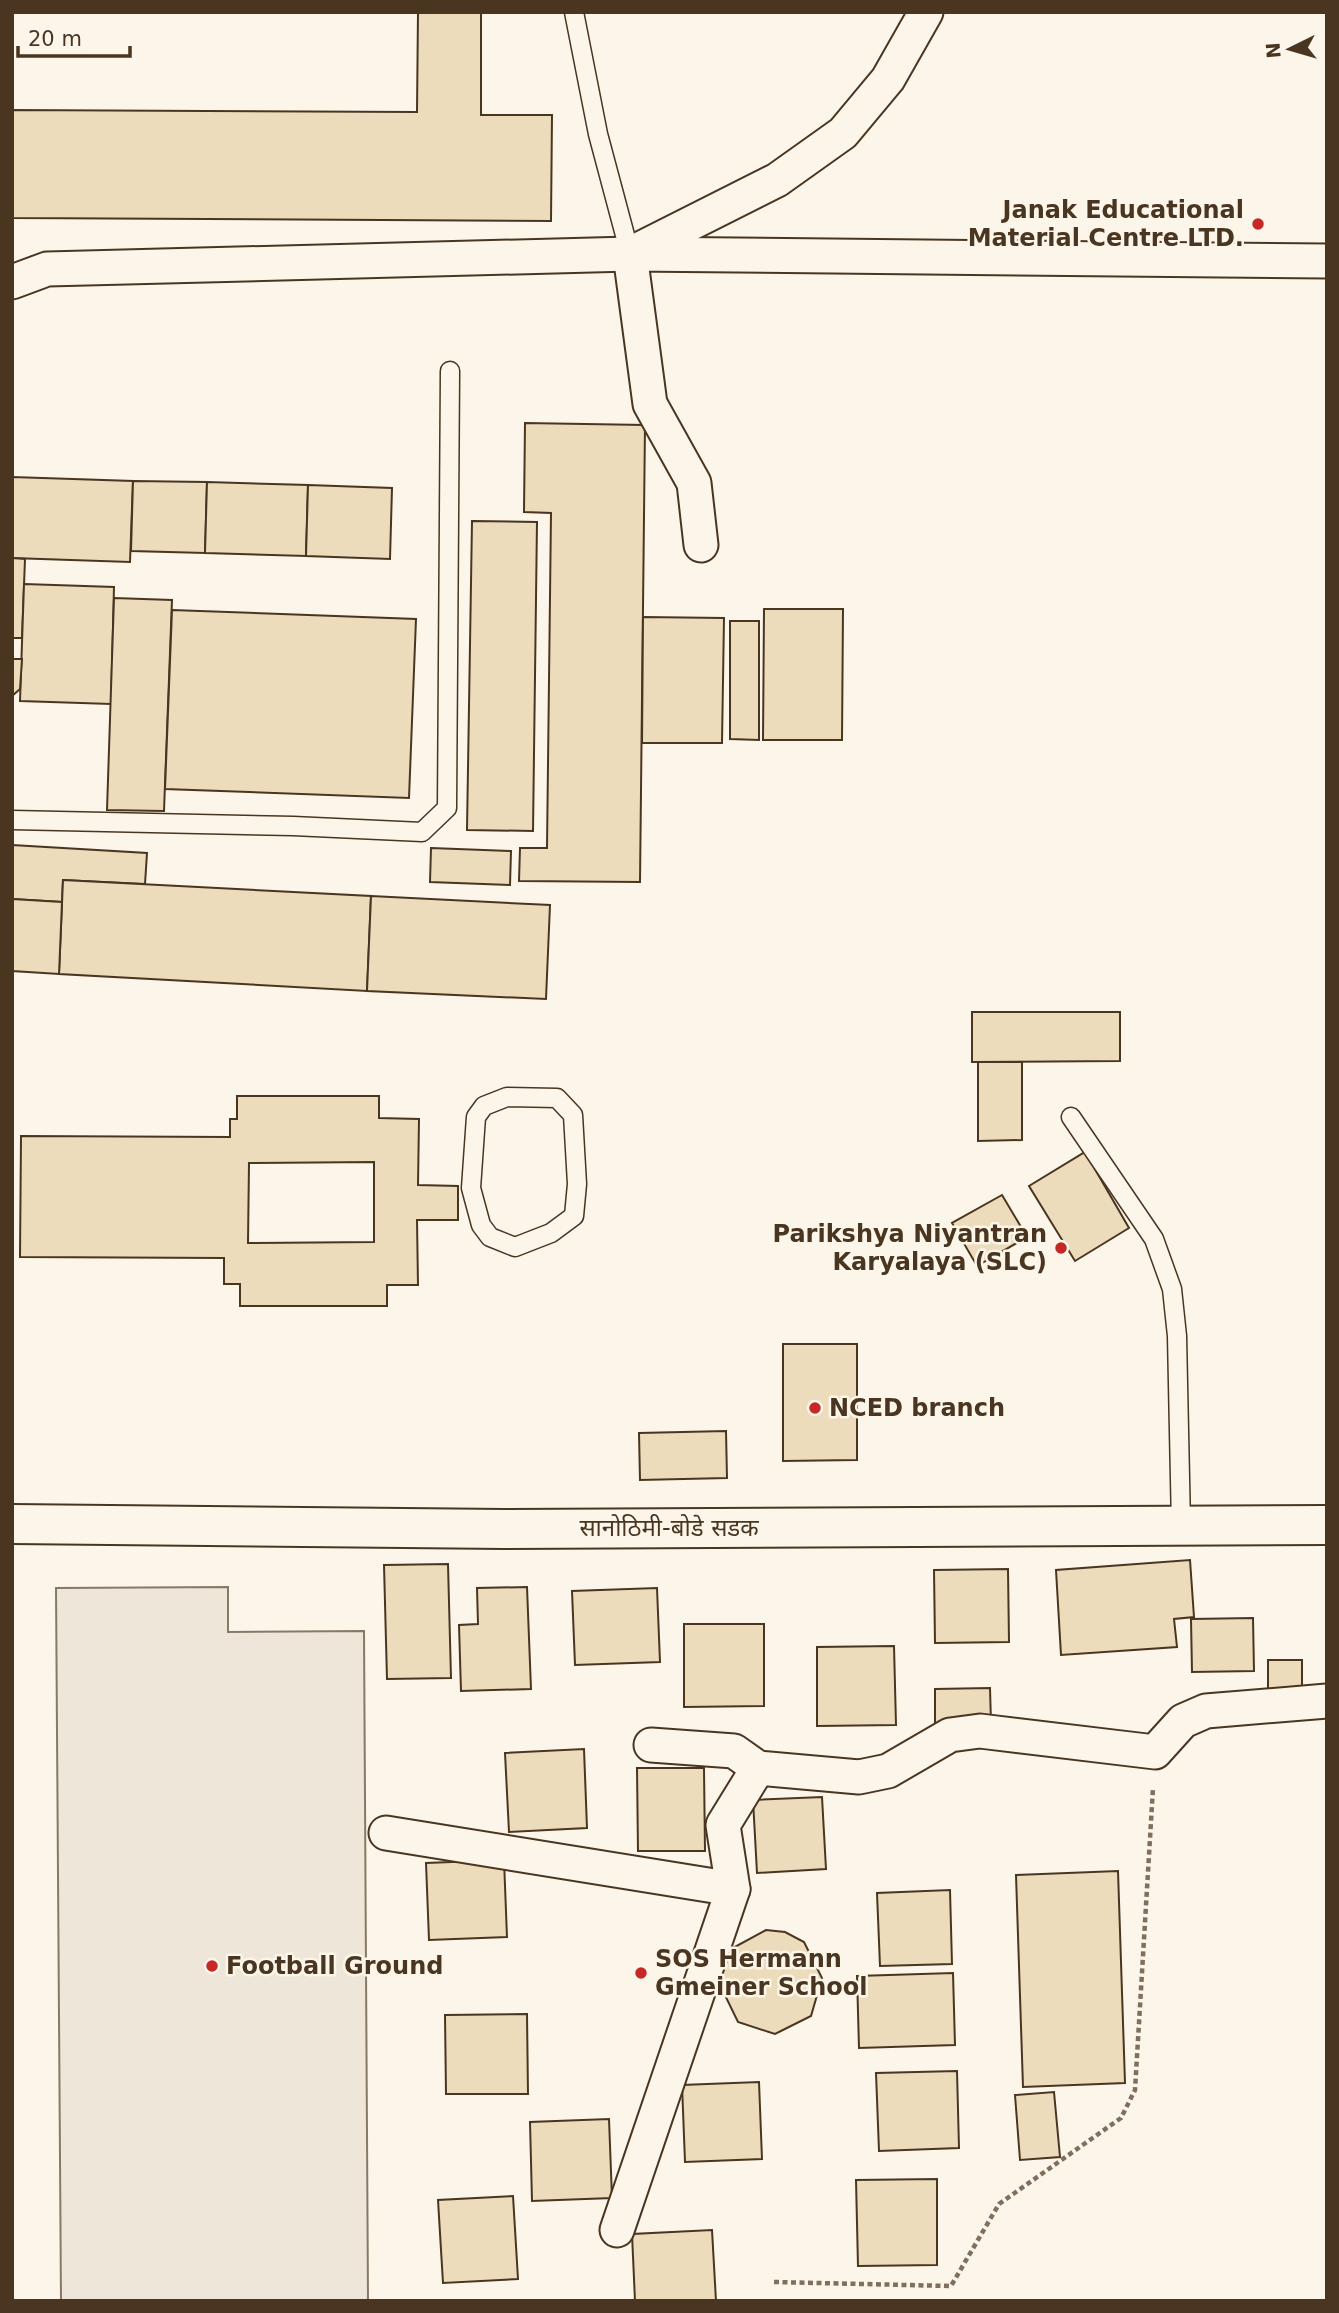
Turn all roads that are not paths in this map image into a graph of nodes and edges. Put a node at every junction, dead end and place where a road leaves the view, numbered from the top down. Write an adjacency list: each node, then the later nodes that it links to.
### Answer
1 (574, 12): 3 (lane)
2 (926, 12): 3 (street)
3 (630, 254): 4 (street); 5 (street); 7 (street)
4 (1327, 261)
5 (12, 282)
6 (450, 371): 8 (lane)
7 (701, 545)
8 (12, 820)
9 (507, 1097): 9 (lane)
10 (1071, 1116): 13 (lane)
11 (12, 1524): 13 (main road, सानोठिमी-बोडे सडक)
12 (1327, 1525): 13 (main road, सानोठिमी-बोडे सडक)
13 (1181, 1526)
14 (1327, 1701): 16 (street)
15 (651, 1745): 16 (street)
16 (758, 1768): 18 (street)
17 (386, 1833): 18 (street)
18 (733, 1889): 19 (street)
19 (617, 2230)

